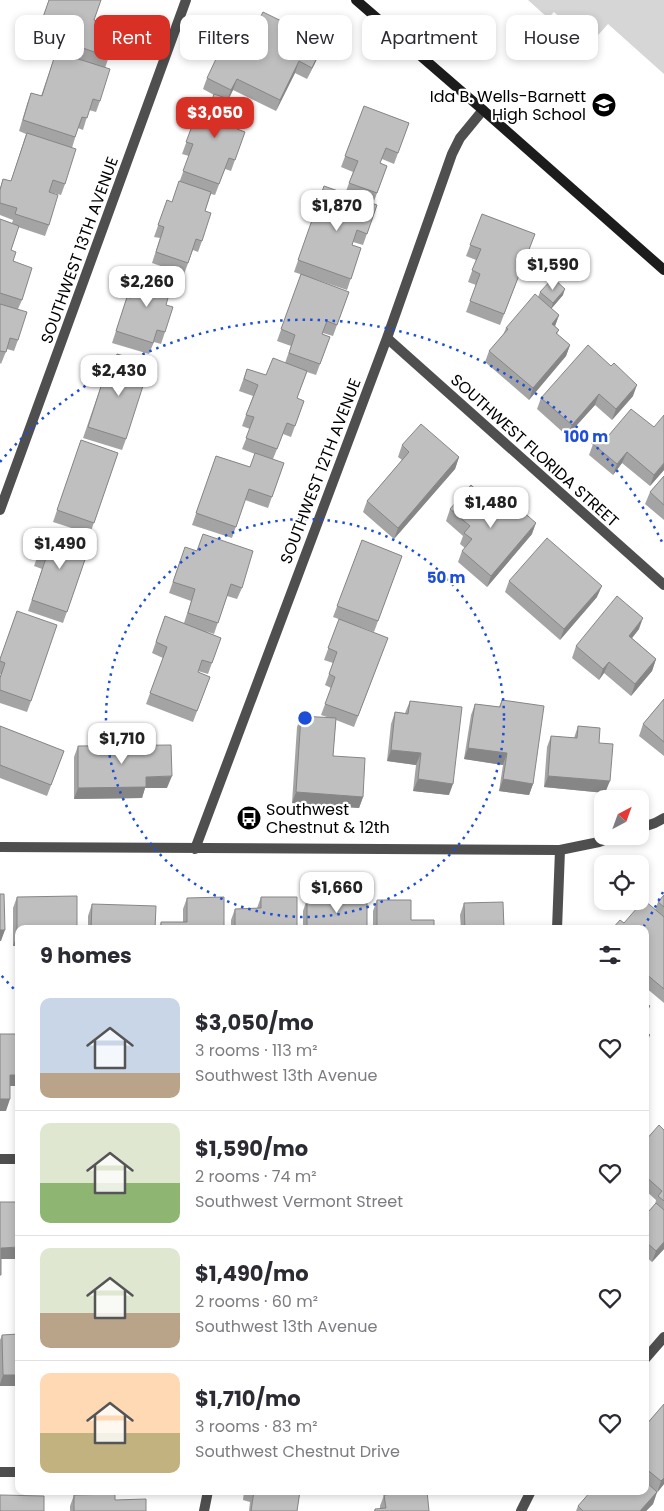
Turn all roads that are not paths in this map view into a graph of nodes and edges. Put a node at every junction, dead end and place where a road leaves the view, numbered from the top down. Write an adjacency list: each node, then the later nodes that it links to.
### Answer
1 (186, 0): 6 (street, SOUTHWEST 13TH AVENUE)
2 (356, 0): 3 (street)
3 (483, 110): 4 (street); 5 (street, SOUTHWEST 12TH AVENUE)
4 (664, 270)
5 (387, 338): 7 (street, SOUTHWEST FLORIDA STREET); 12 (street, SOUTHWEST 12TH AVENUE)
6 (0, 510)
7 (664, 585)
8 (664, 818): 9 (street)
9 (649, 825)
10 (594, 843): 13 (street)
11 (0, 847): 12 (street)
12 (195, 849): 13 (street)
13 (560, 850): 14 (street)
14 (557, 925)
15 (0, 1159): 16 (street)
16 (15, 1159)
17 (664, 1337): 18 (street)
18 (649, 1354)
19 (0, 1472): 20 (street)
20 (15, 1472)
21 (207, 1495): 23 (street)
22 (529, 1495): 24 (street)
23 (204, 1511)
24 (521, 1511)

